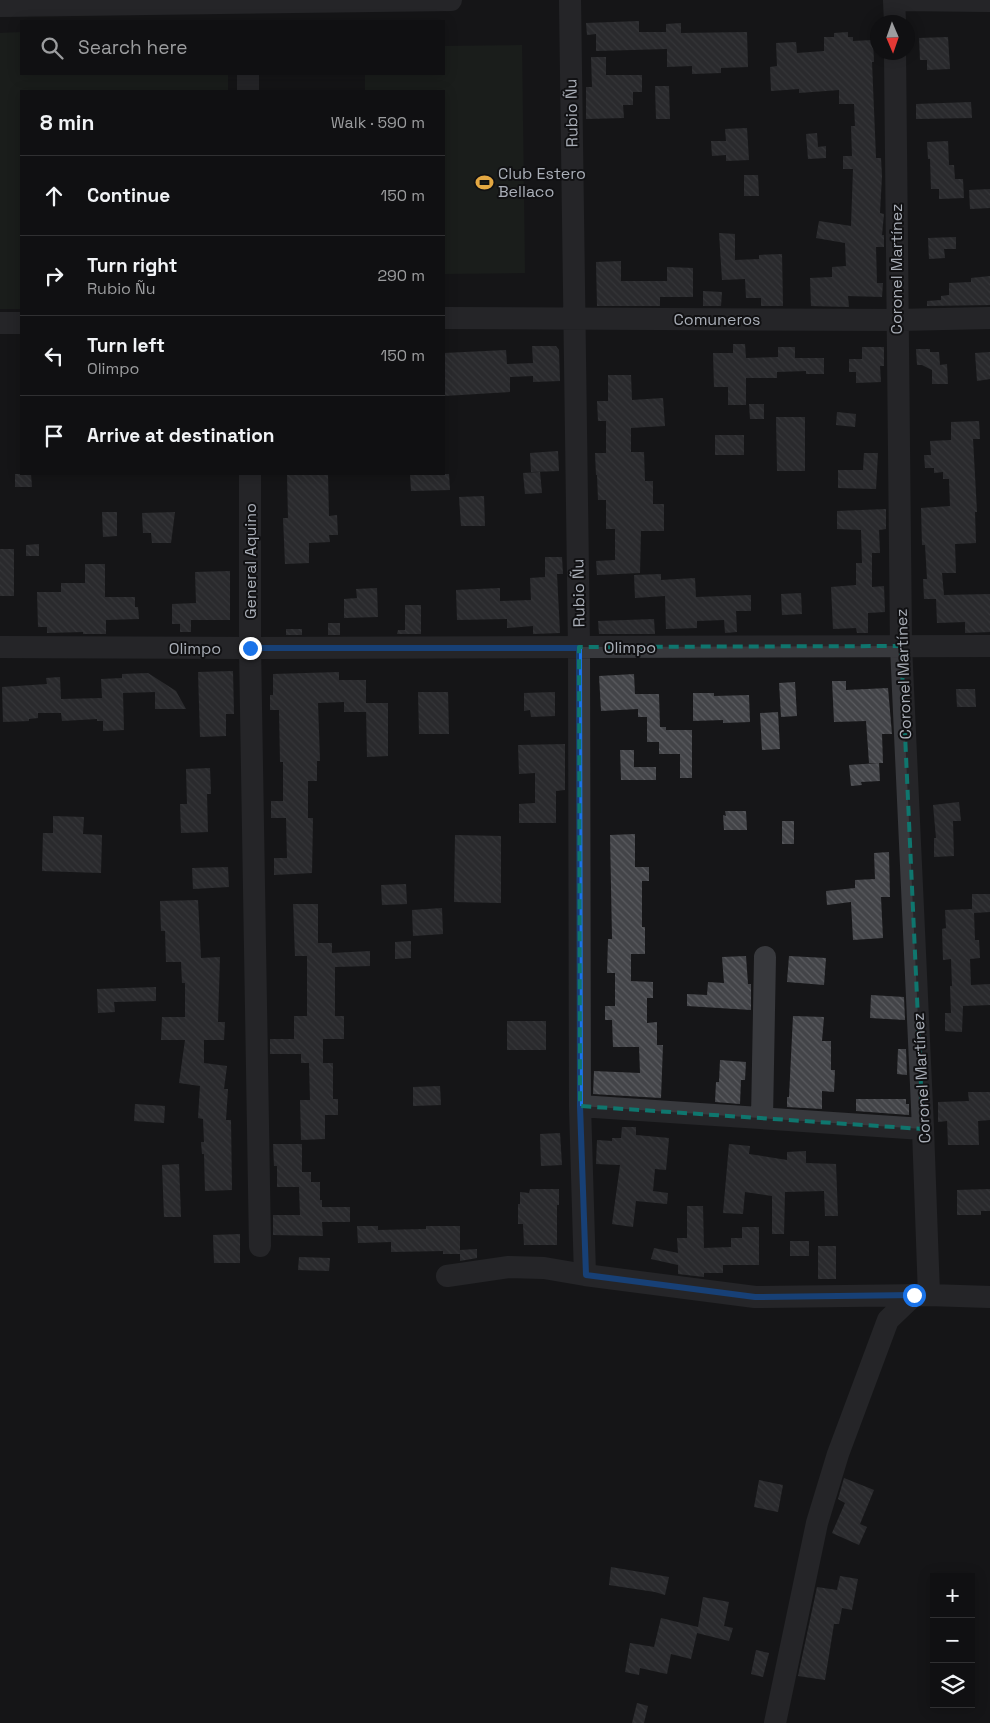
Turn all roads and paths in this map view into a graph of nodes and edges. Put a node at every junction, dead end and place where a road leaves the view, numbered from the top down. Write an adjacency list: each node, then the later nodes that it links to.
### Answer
1 (451, 0): 7 (street)
2 (570, 0): 13 (street, Rubio Ñu)
3 (894, 0): 8 (street)
4 (902, 0): 5 (street)
5 (990, 1)
6 (5, 4): 7 (street)
7 (247, 8)
8 (894, 15)
9 (895, 60): 15 (street, Coronel Martínez)
10 (248, 75): 11 (street)
11 (248, 90)
12 (445, 318): 13 (street, Comuneros)
13 (574, 318): 15 (street, Comuneros); 23 (street, Rubio Ñu)
14 (990, 318): 15 (street, Comuneros)
15 (896, 320): 19 (street, Coronel Martínez)
16 (20, 322): 17 (street)
17 (0, 323)
18 (250, 475): 22 (street, General Aquino)
19 (901, 646): 20 (street, Olimpo); 23 (street, Olimpo); 27 (street, Coronel Martínez)
20 (990, 646)
21 (0, 647): 22 (street, Olimpo)
22 (250, 648): 23 (street, Olimpo); 28 (street, General Aquino)
23 (579, 648): 25 (street, Rubio Ñu)
24 (765, 957): 26 (street)
25 (580, 1106): 26 (street); 29 (street, Rubio Ñu)
26 (762, 1118): 27 (street)
27 (923, 1129): 31 (street, Coronel Martínez)
28 (260, 1246)
29 (586, 1275): 30 (street); 31 (street)
30 (447, 1276)
31 (921, 1295): 32 (street); 33 (street)
32 (990, 1297)
33 (776, 1723)

